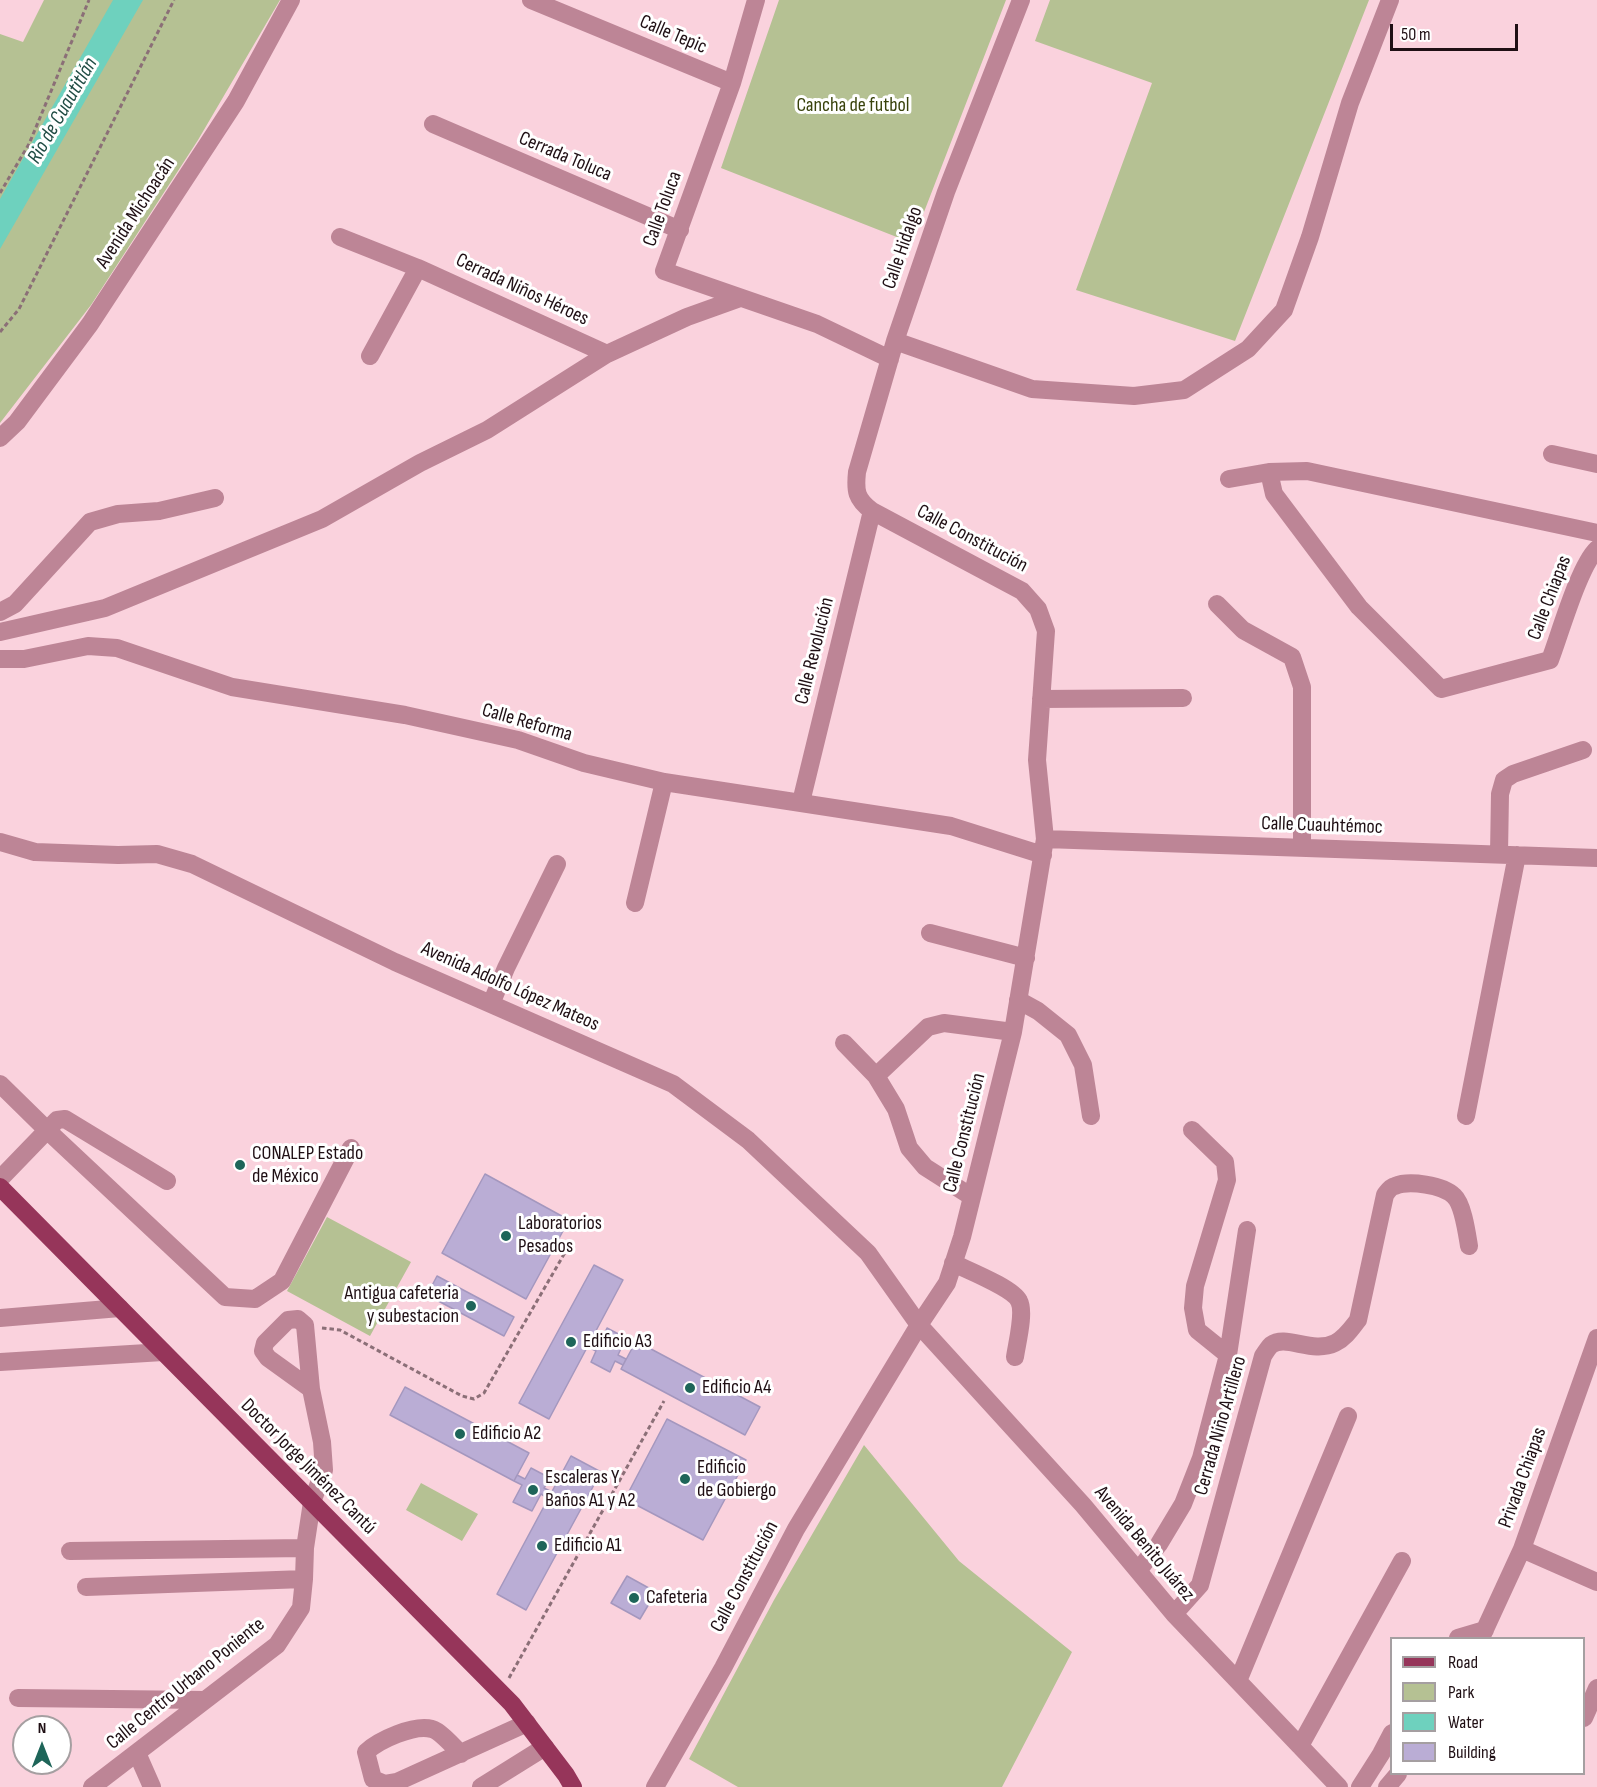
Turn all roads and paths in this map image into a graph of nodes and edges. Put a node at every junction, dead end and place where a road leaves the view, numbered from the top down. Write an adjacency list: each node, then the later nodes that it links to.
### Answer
1 (89, 0): 10 (path)
2 (174, 0): 15 (path)
3 (291, 0): 19 (street, Avenida Michoacán)
4 (531, 0): 8 (street, Calle Tepic)
5 (756, 0): 8 (street, Calle Toluca)
6 (1021, 0): 16 (street, Calle Hidalgo)
7 (1390, 0): 16 (street, Calle Toluca)
8 (732, 83): 11 (street, Calle Toluca)
9 (433, 124): 11 (street, Cerrada Toluca)
10 (0, 193)
11 (680, 230): 14 (street, Calle Toluca)
12 (340, 237): 13 (street, Cerrada Niños Héroes)
13 (418, 268): 17 (street, Cerrada Niños Héroes); 18 (street)
14 (740, 298): 16 (street, Calle Toluca); 17 (street)
15 (0, 332)
16 (893, 350): 25 (street, Calle Hidalgo)
17 (608, 354): 30 (street)
18 (370, 356)
19 (0, 438)
20 (1552, 454): 21 (street)
21 (1597, 464)
22 (1269, 472): 23 (street); 26 (street); 27 (street, Calle Chiapas)
23 (1229, 479)
24 (215, 498): 29 (street)
25 (872, 511): 33 (street, Calle Constitución); 36 (street, Calle Revolución)
26 (1597, 532)
27 (1597, 549)
28 (1216, 604): 39 (street)
29 (0, 612)
30 (0, 632)
31 (0, 659): 35 (street, Calle Reforma)
32 (1183, 698): 33 (street)
33 (1041, 699): 38 (street, Calle Constitución)
34 (1583, 750): 40 (street)
35 (664, 782): 36 (street, Calle Reforma); 43 (street)
36 (801, 802): 38 (street, Calle Reforma)
37 (0, 842): 47 (street, Avenida Adolfo López Mateos)
38 (1044, 847): 39 (street, Calle Cuauhtémoc); 45 (street, Calle Constitución)
39 (1302, 848): 40 (street, Calle Cuauhtémoc)
40 (1508, 855): 41 (street, Calle Cuauhtémoc); 53 (street)
41 (1597, 858)
42 (557, 864): 47 (street)
43 (635, 903)
44 (930, 933): 45 (street)
45 (1026, 958): 46 (street, Calle Constitución)
46 (1018, 1000): 48 (street, Calle Constitución); 52 (street)
47 (491, 1004): 68 (street, Avenida Adolfo López Mateos)
48 (1013, 1032): 50 (street); 60 (street, Calle Constitución)
49 (844, 1043): 50 (street)
50 (876, 1076): 60 (street)
51 (0, 1084): 55 (street)
52 (1091, 1116)
53 (1466, 1116)
54 (1192, 1130): 71 (street)
55 (48, 1131): 56 (street); 57 (street); 58 (street)
56 (351, 1148)
57 (0, 1179)
58 (167, 1181)
59 (0, 1187): 65 (main road, Doctor Jorge Jiménez Cantú)
60 (972, 1197): 64 (street, Calle Constitución)
61 (1247, 1230): 71 (street)
62 (1469, 1246): 86 (street, Cerrada Niño Artillero)
63 (567, 1249): 67 (path)
64 (953, 1263): 68 (street, Calle Constitución); 72 (street)
65 (120, 1308): 66 (street); 70 (main road, Doctor Jorge Jiménez Cantú)
66 (0, 1318)
67 (305, 1325): 74 (street, Calle Centro Urbano Poniente); 74 (street)
68 (919, 1325): 82 (street, Avenida Benito Juárez); 106 (street, Calle Constitución)
69 (1597, 1338): 79 (street, Privada Chiapas)
70 (164, 1352): 73 (street); 77 (main road, Doctor Jorge Jiménez Cantú)
71 (1228, 1355): 82 (street)
72 (1015, 1357)
73 (0, 1362)
74 (311, 1389): 77 (street, Calle Centro Urbano Poniente)
75 (664, 1401): 91 (path)
76 (1348, 1416): 89 (street)
77 (312, 1503): 78 (street, Calle Centro Urbano Poniente); 91 (main road, Doctor Jorge Jiménez Cantú)
78 (305, 1548): 80 (street); 83 (street, Calle Centro Urbano Poniente)
79 (1522, 1549): 84 (street); 87 (street, Privada Chiapas)
80 (70, 1551)
81 (1402, 1561): 97 (street)
82 (1138, 1571): 86 (street, Avenida Benito Juárez)
83 (304, 1579): 85 (street); 93 (street, Calle Centro Urbano Poniente)
84 (1597, 1582)
85 (87, 1587)
86 (1174, 1614): 89 (street, Avenida Benito Juárez)
87 (1483, 1634): 88 (street, Privada Chiapas)
88 (1464, 1637)
89 (1238, 1681): 97 (street, Avenida Benito Juárez)
90 (1597, 1688): 94 (street)
91 (500, 1693): 95 (main road, Doctor Jorge Jiménez Cantú)
92 (18, 1698): 93 (street)
93 (205, 1700): 99 (street, Calle Centro Urbano Poniente)
94 (1588, 1717)
95 (527, 1723): 98 (main road, Doctor Jorge Jiménez Cantú); 100 (street)
96 (1390, 1737): 108 (street)
97 (1300, 1746): 107 (street, Avenida Benito Juárez)
98 (545, 1747): 103 (street); 105 (main road, Doctor Jorge Jiménez Cantú)
99 (137, 1753): 102 (street, Calle Centro Urbano Poniente); 104 (street)
100 (461, 1754): 100 (street)
101 (1396, 1775): 109 (street)
102 (100, 1784)
103 (486, 1785)
104 (152, 1787)
105 (573, 1787)
106 (655, 1787)
107 (1340, 1787)
108 (1360, 1787)
109 (1387, 1787)

